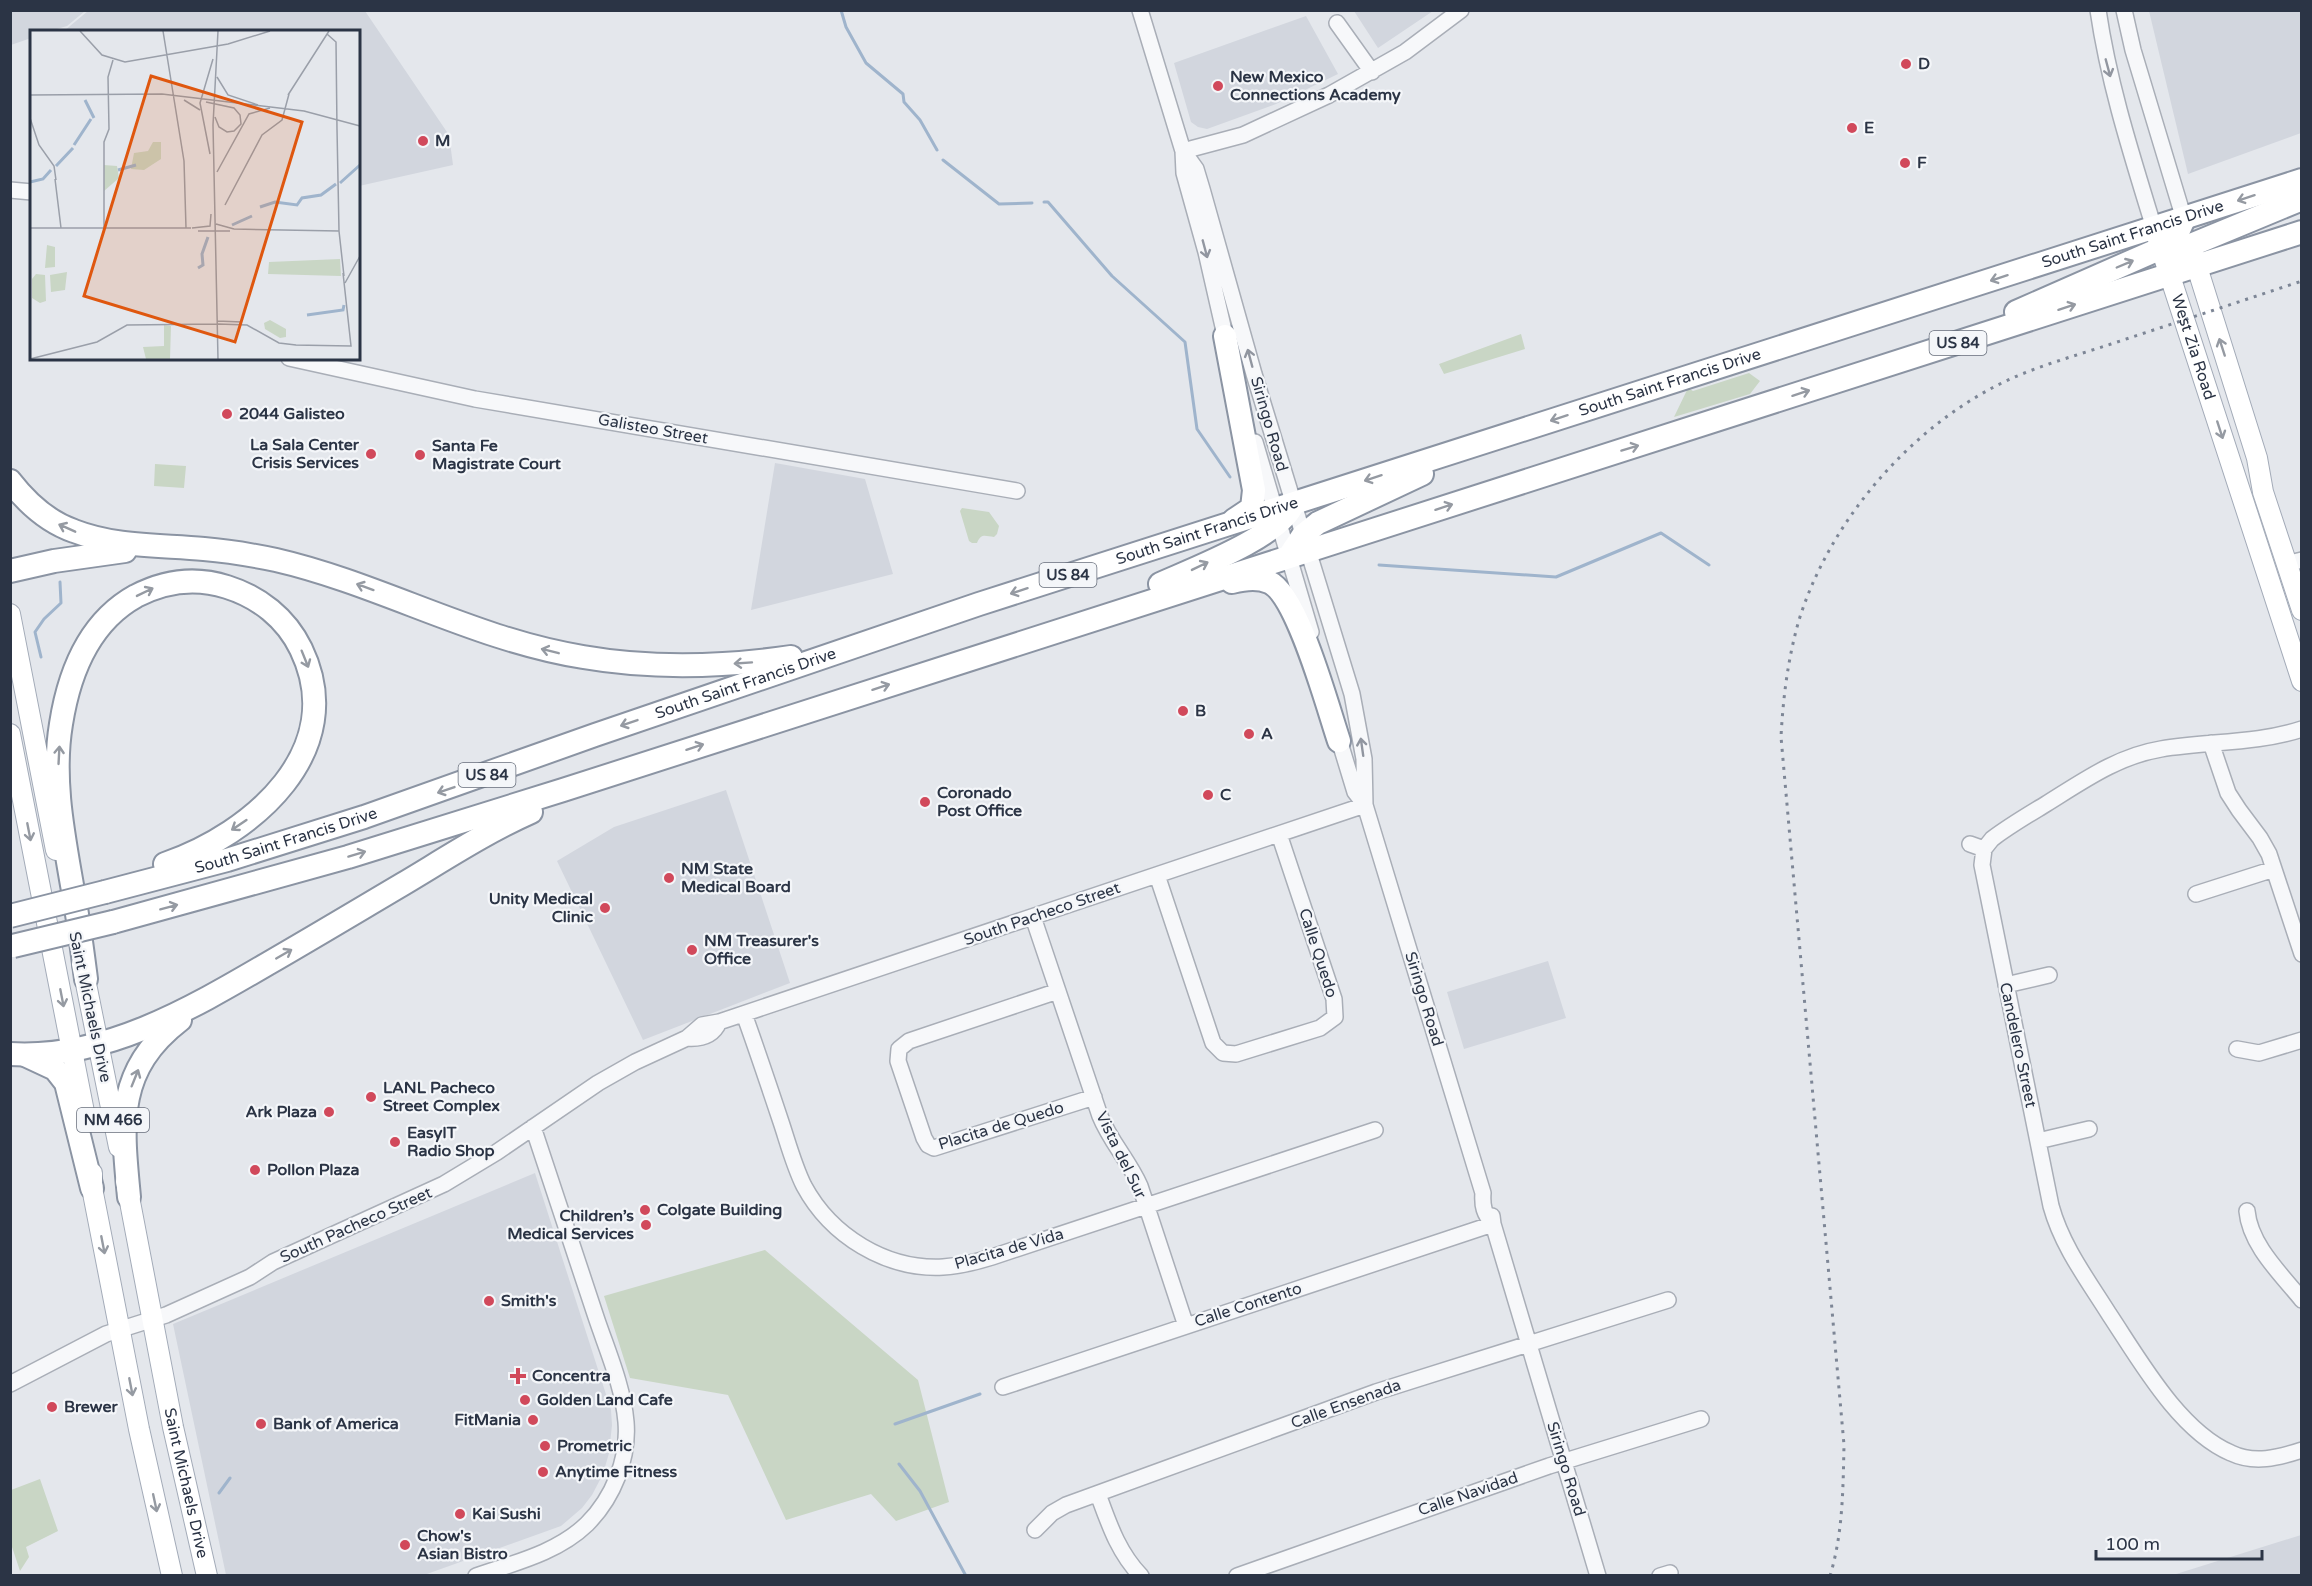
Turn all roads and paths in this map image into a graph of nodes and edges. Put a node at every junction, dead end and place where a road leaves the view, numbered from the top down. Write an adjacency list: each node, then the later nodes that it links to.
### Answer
1 (1140, 10): 8 (street, Siringo Road)
2 (1461, 10): 7 (street)
3 (2098, 10): 16 (street, West Zia Road, one-way to 16)
4 (2114, 10): 9 (street)
5 (2124, 10): 9 (street, West Zia Road)
6 (1337, 23): 7 (street)
7 (1372, 72): 8 (street)
8 (1183, 151): 19 (street, Siringo Road, one-way to 19); 26 (street, Siringo Road, one-way to 8)
9 (2172, 175): 14 (street, West Zia Road)
10 (2301, 180): 14 (highway, South Saint Francis Drive, one-way to 14)
11 (10, 190): 12 (street)
12 (30, 192)
13 (2301, 199): 17 (highway)
14 (2184, 219): 16 (highway); 17 (main road, West Zia Road)
15 (2301, 232): 17 (highway, South Saint Francis Drive / US 84)
16 (2158, 238): 18 (main road, West Zia Road); 20 (highway, one-way to 16); 22 (highway, South Saint Francis Drive / US 84, one-way to 22)
17 (2193, 256): 18 (highway, South Saint Francis Drive / US 84); 30 (main road, West Zia Road, one-way to 17)
18 (2170, 275): 20 (highway, South Saint Francis Drive / US 84, one-way to 18); 23 (main road, West Zia Road, one-way to 23)
19 (1225, 336): 26 (street, Siringo Road); 27 (highway)
20 (1939, 349): 29 (highway, South Saint Francis Drive / US 84, one-way to 20)
21 (299, 360): 25 (street, Galisteo Street)
22 (1491, 440): 26 (highway, South Saint Francis Drive / US 84, one-way to 26); 29 (highway)
23 (2235, 476): 30 (main road); 31 (main road, West Zia Road)
24 (10, 481): 28 (highway, one-way to 24)
25 (1017, 492)
26 (1282, 512): 27 (highway, South Saint Francis Drive / US 84); 29 (street, Siringo Road); 29 (street, Siringo Road); 36 (highway, one-way to 26)
27 (1230, 523): 38 (highway, South Saint Francis Drive / US 84, one-way to 38)
28 (165, 547): 32 (highway); 38 (highway, one-way to 28)
29 (1300, 547): 33 (highway, South Saint Francis Drive / US 84); 42 (street, Siringo Road); 45 (street, Siringo Road, one-way to 29)
30 (2294, 562): 34 (main road, West Zia Road)
31 (2266, 570): 37 (main road); 39 (main road, West Zia Road)
32 (10, 571)
33 (1146, 602): 36 (highway, South Saint Francis Drive / US 84); 42 (highway)
34 (2301, 610)
35 (10, 614): 56 (main road, Saint Michaels Drive / NM 466)
36 (1051, 633): 44 (highway, South Saint Francis Drive / US 84, one-way to 36)
37 (2301, 637)
38 (863, 642): 49 (highway, South Saint Francis Drive / US 84, one-way to 49)
39 (2301, 681)
40 (2301, 729): 43 (street, Candelero Street)
41 (10, 734): 63 (main road, Saint Michaels Drive / NM 466, one-way to 63)
42 (1339, 741): 45 (street, Siringo Road)
43 (2211, 743): 47 (street); 58 (street, Candelero Street)
44 (640, 765): 53 (highway, South Saint Francis Drive / US 84, one-way to 44, bridge); 57 (highway, one-way to 44)
45 (1365, 805): 46 (street, South Pacheco Street); 75 (street, Siringo Road)
46 (1279, 834): 48 (street, South Pacheco Street); 48 (street, Calle Quedo)
47 (2274, 869): 50 (street); 54 (street)
48 (1157, 875): 52 (street, South Pacheco Street)
49 (104, 889): 51 (highway, South Saint Francis Drive / US 84, bridge); 56 (highway, one-way to 49)
50 (2196, 894)
51 (10, 916)
52 (1033, 917): 59 (street, Vista del Sur); 60 (street, South Pacheco Street)
53 (12, 946)
54 (2301, 954)
55 (2049, 975): 58 (street)
56 (86, 979): 62 (main road, Saint Michaels Drive / NM 466)
57 (234, 983): 62 (highway); 72 (highway, one-way to 57)
58 (2006, 985): 70 (street, Candelero Street)
59 (1058, 991): 66 (street, Vista del Sur); 66 (street, Placita de Quedo)
60 (744, 1014): 67 (street, South Pacheco Street); 73 (street, Placita de Vida)
61 (2301, 1040): 64 (street)
62 (99, 1043): 63 (highway); 72 (main road, Saint Michaels Drive / NM 466)
63 (71, 1049): 65 (highway); 71 (main road, Saint Michaels Drive / NM 466)
64 (2237, 1049)
65 (17, 1054): 71 (highway)
66 (1094, 1097): 73 (street, Vista del Sur)
67 (533, 1127): 78 (street, South Pacheco Street); 91 (street)
68 (2089, 1129): 70 (street)
69 (1374, 1130): 73 (street, Placita de Vida)
70 (2038, 1141): 85 (street, Candelero Street)
71 (92, 1188): 80 (main road, Saint Michaels Drive / NM 466, one-way to 80)
72 (129, 1197): 78 (main road, Saint Michaels Drive / NM 466)
73 (1146, 1206): 79 (street, Vista del Sur)
74 (2247, 1211): 77 (street)
75 (1493, 1224): 79 (street, Calle Contento); 81 (street, Siringo Road)
76 (1668, 1300): 81 (street, Calle Ensenada)
77 (2301, 1300)
78 (152, 1320): 80 (street, South Pacheco Street); 90 (main road, Saint Michaels Drive / NM 466)
79 (1186, 1326): 83 (street, Calle Contento)
80 (120, 1330): 82 (street, South Pacheco Street); 89 (main road, Saint Michaels Drive / NM 466, one-way to 89)
81 (1528, 1344): 86 (street, Siringo Road); 87 (street, Calle Ensenada)
82 (10, 1384)
83 (1003, 1387)
84 (1701, 1419): 86 (street, Calle Navidad)
85 (2301, 1450)
86 (1563, 1461): 93 (street, Calle Navidad); 94 (street, Siringo Road)
87 (1098, 1494): 88 (street, Calle Ensenada); 92 (street)
88 (1035, 1530)
89 (172, 1575)
90 (207, 1575)
91 (476, 1575)
92 (1141, 1575)
93 (1237, 1575)
94 (1598, 1575)

